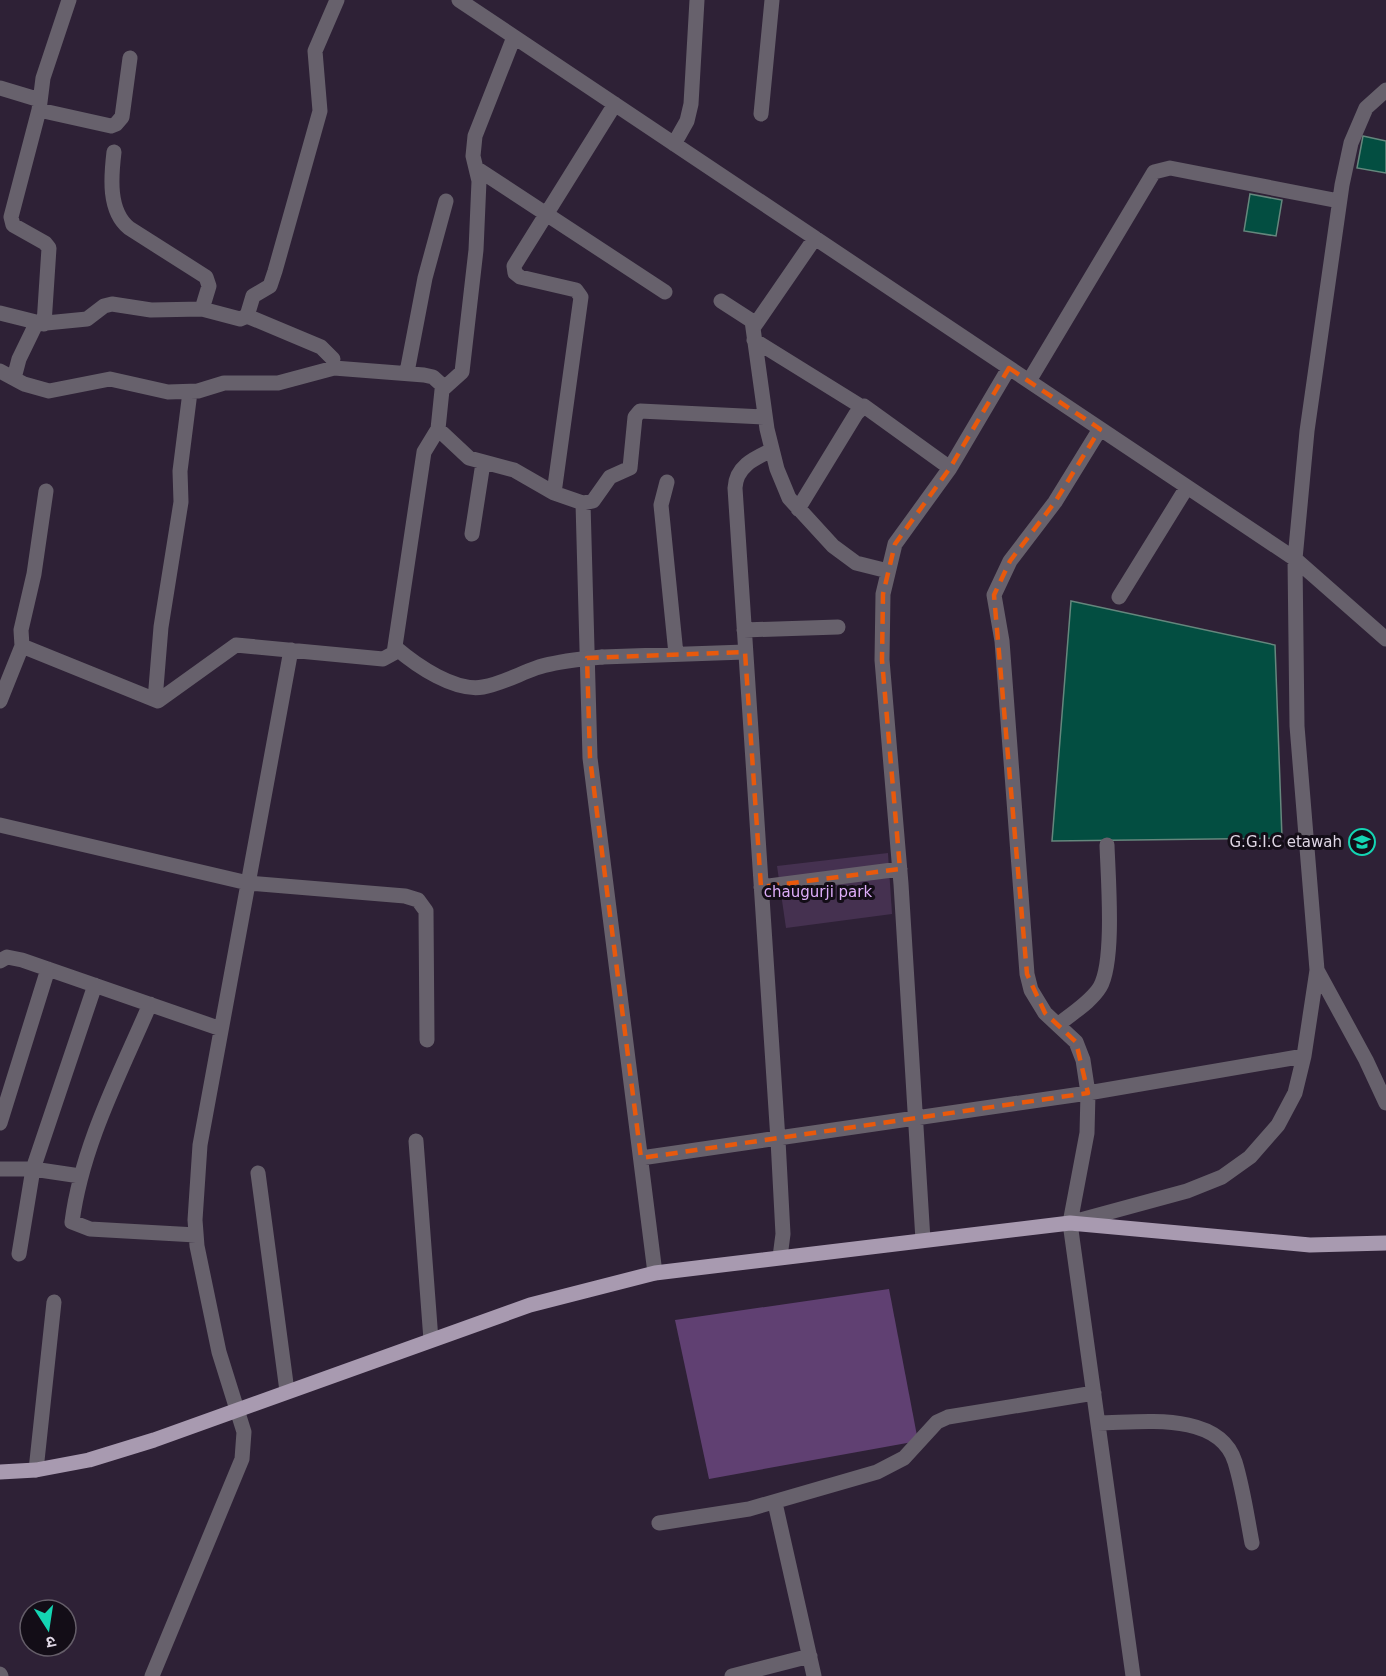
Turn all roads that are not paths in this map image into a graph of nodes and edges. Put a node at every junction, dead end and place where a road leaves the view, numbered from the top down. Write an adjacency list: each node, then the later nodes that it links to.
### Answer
1 (69, 0): 11 (street)
2 (338, 0): 24 (street)
3 (459, 0): 6 (street)
4 (697, 0): 13 (street)
5 (772, 0): 12 (street)
6 (514, 37): 10 (street); 15 (street)
7 (130, 58): 11 (street)
8 (0, 88): 11 (street)
9 (1386, 90): 17 (street)
10 (615, 104): 13 (street); 18 (street)
11 (39, 105): 25 (street)
12 (761, 114)
13 (674, 144): 19 (street)
14 (114, 152): 22 (street)
15 (476, 168): 18 (street); 32 (street)
16 (446, 201): 29 (street)
17 (1339, 201): 31 (street); 48 (street)
18 (546, 214): 20 (street); 44 (street)
19 (815, 238): 26 (street); 28 (street)
20 (665, 292)
21 (721, 301): 26 (street)
22 (202, 309): 24 (street); 25 (street)
23 (0, 313): 25 (street)
24 (247, 316): 27 (street)
25 (44, 324): 30 (street)
26 (754, 334): 34 (street); 35 (street)
27 (333, 359)
28 (1009, 368): 31 (street); 40 (street)
29 (407, 372): 32 (street); 33 (street)
30 (7, 375): 33 (street)
31 (1029, 381): 37 (street)
32 (447, 384): 36 (street)
33 (190, 392): 59 (street)
34 (862, 407): 40 (street); 46 (street)
35 (764, 417): 38 (street); 45 (street)
36 (438, 429): 39 (street); 55 (street)
37 (1100, 429): 42 (street); 71 (street)
38 (772, 450): 46 (street); 52 (street)
39 (483, 463): 44 (street); 47 (street)
40 (950, 468): 49 (street)
41 (667, 482): 58 (street)
42 (1187, 487): 48 (street); 50 (street)
43 (46, 491): 54 (street)
44 (554, 493): 45 (street)
45 (583, 503): 81 (street)
46 (798, 509): 49 (street)
47 (472, 534)
48 (1295, 559): 53 (street); 68 (street)
49 (888, 571): 63 (street)
50 (1119, 597)
51 (838, 627): 52 (street)
52 (744, 630): 57 (street)
53 (1386, 639)
54 (22, 646): 59 (street); 60 (street)
55 (396, 648): 56 (street); 58 (street, bridge)
56 (291, 650): 59 (street); 64 (street)
57 (745, 652): 58 (street); 65 (street)
58 (676, 654)
59 (155, 700)
60 (0, 701)
61 (0, 825): 64 (street)
62 (1107, 845): 71 (street)
63 (900, 869): 65 (street); 77 (street)
64 (248, 884): 72 (street); 73 (street)
65 (761, 886): 79 (street)
66 (0, 961): 67 (street)
67 (48, 969): 69 (street); 78 (street)
68 (1317, 970): 74 (street); 76 (street)
69 (95, 985): 70 (street); 83 (street)
70 (150, 1004): 72 (street); 85 (street)
71 (1059, 1024): 75 (street)
72 (221, 1029): 87 (street)
73 (427, 1040)
74 (1304, 1056): 75 (street); 86 (street)
75 (1088, 1093): 77 (street); 86 (street)
76 (1386, 1104)
77 (916, 1117): 79 (street); 88 (street)
78 (0, 1123)
79 (778, 1140): 81 (street); 91 (street)
80 (416, 1141): 94 (street)
81 (641, 1158): 92 (street)
82 (0, 1169): 83 (street)
83 (33, 1169): 85 (street); 90 (street)
84 (258, 1173): 95 (street)
85 (80, 1176): 87 (street)
86 (1070, 1223): 88 (main road); 89 (main road); 96 (street)
87 (196, 1236): 97 (street)
88 (923, 1240): 91 (main road)
89 (1386, 1243)
90 (19, 1254)
91 (780, 1257): 92 (main road)
92 (655, 1273): 94 (main road)
93 (54, 1302): 99 (street)
94 (431, 1340): 95 (main road)
95 (287, 1391): 97 (main road)
96 (1094, 1394): 98 (street); 101 (street)
97 (236, 1409): 99 (main road); 105 (street)
98 (1098, 1423): 103 (street); 108 (street)
99 (36, 1470): 100 (main road)
100 (0, 1473)
101 (775, 1503): 102 (street); 104 (street)
102 (659, 1523)
103 (1252, 1543)
104 (810, 1656): 106 (street); 107 (street)
105 (152, 1676)
106 (732, 1676)
107 (814, 1676)
108 (1133, 1676)

